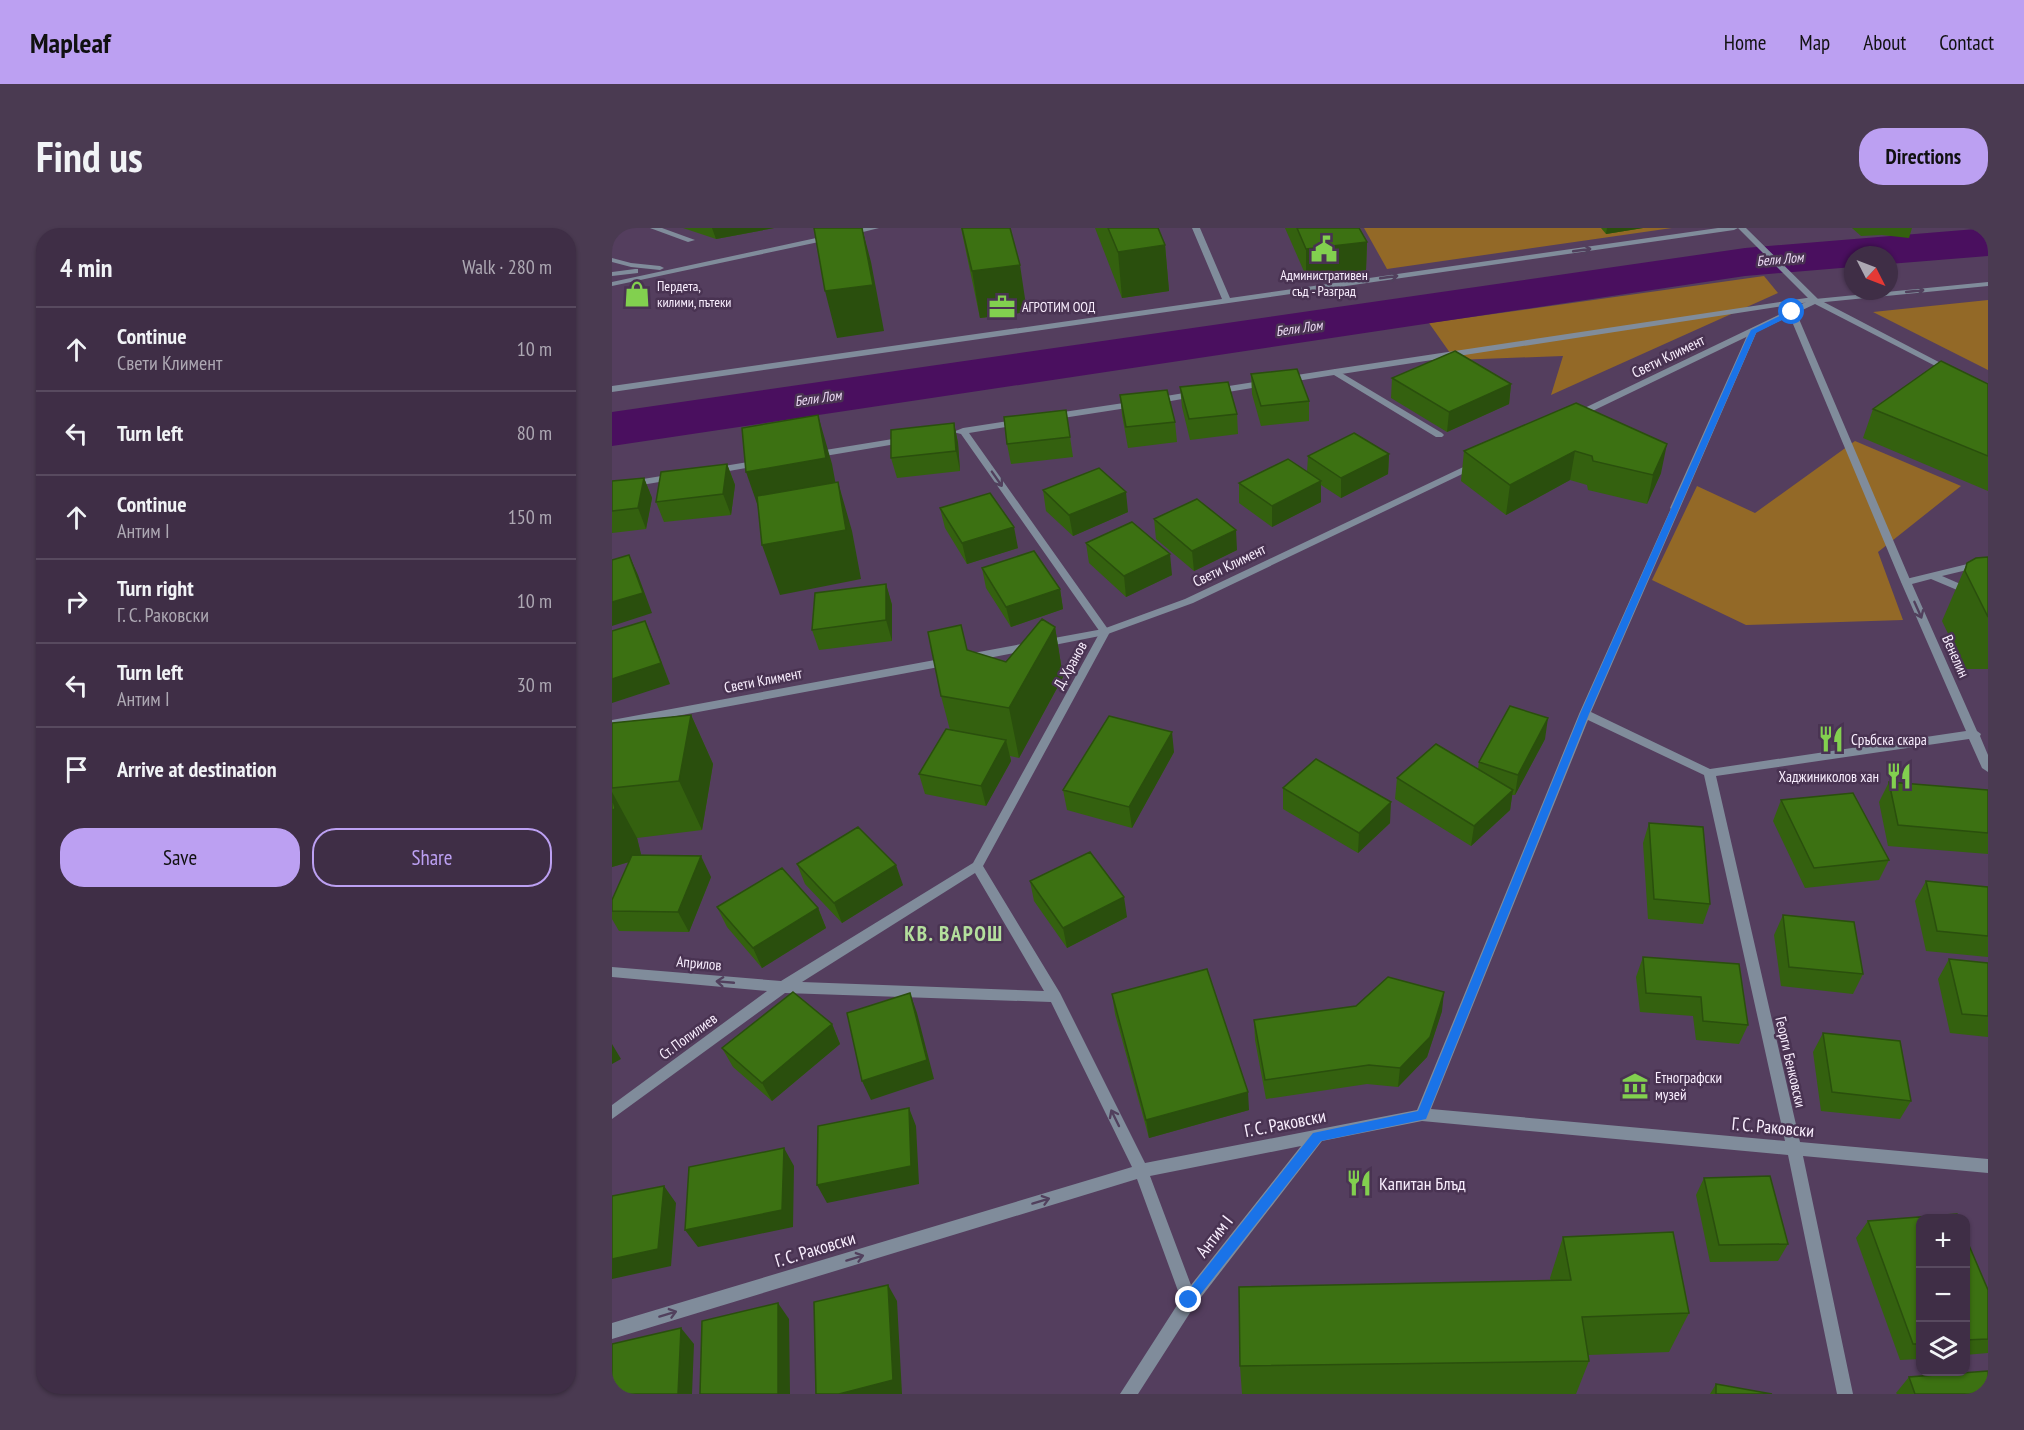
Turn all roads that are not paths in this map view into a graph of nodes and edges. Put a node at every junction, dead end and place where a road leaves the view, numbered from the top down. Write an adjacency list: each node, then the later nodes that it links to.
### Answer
1 (654, 228): 6 (street)
2 (875, 228): 8 (street)
3 (1196, 228): 14 (street)
4 (1734, 228): 14 (street, one-way to 4)
5 (1742, 228): 13 (street)
6 (691, 240)
7 (612, 260): 9 (street)
8 (717, 260): 9 (street); 11 (street)
9 (660, 268): 10 (street)
10 (612, 274)
11 (612, 284)
12 (1988, 284): 13 (street, one-way to 12)
13 (1814, 300): 15 (street, Свети Климент); 17 (street); 18 (street)
14 (1227, 301): 19 (street)
15 (1792, 312): 16 (street, Свети Климент); 35 (street, Венелин)
16 (1753, 331): 22 (street, Свети Климент); 38 (street)
17 (1335, 372): 20 (street); 25 (street)
18 (1958, 373)
19 (612, 389)
20 (1045, 418)
21 (1033, 420): 23 (street)
22 (1562, 423)
23 (963, 431): 24 (street); 37 (street, Д. Хранов, one-way to 37)
24 (952, 433)
25 (1439, 435)
26 (916, 438): 27 (street)
27 (799, 457)
28 (1487, 459): 37 (street, Свети Климент)
29 (776, 461): 30 (street)
30 (706, 472)
31 (682, 476): 32 (street)
32 (612, 487)
33 (1988, 562): 34 (street)
34 (1932, 576): 35 (street); 36 (street)
35 (1906, 582): 40 (street, Венелин, one-way to 40)
36 (1988, 600)
37 (1105, 632): 39 (street, Свети Климент); 43 (street, Д. Хранов)
38 (1584, 714): 42 (street); 48 (street)
39 (612, 724)
40 (1975, 734): 41 (street, Венелин); 42 (street)
41 (1988, 768)
42 (1709, 773): 50 (street, Георги Бенковски)
43 (977, 866): 45 (street, Ст. Попилиев); 46 (street)
44 (612, 972): 45 (street, Априлов, one-way to 44)
45 (783, 987): 46 (street, Априлов); 47 (street, Ст. Попилиев)
46 (1055, 997): 52 (street, one-way to 46)
47 (612, 1113)
48 (1422, 1115): 49 (street, Г. С. Раковски); 50 (street, Г. С. Раковски)
49 (1317, 1137): 52 (street, Г. С. Раковски); 53 (street, Антим I)
50 (1794, 1149): 51 (street, Г. С. Раковски); 56 (street, Георги Бенковски)
51 (1988, 1166)
52 (1141, 1171): 53 (street); 54 (street, Г. С. Раковски, one-way to 52)
53 (1189, 1300): 55 (street, Антим I)
54 (612, 1331)
55 (1130, 1393)
56 (1845, 1394)

